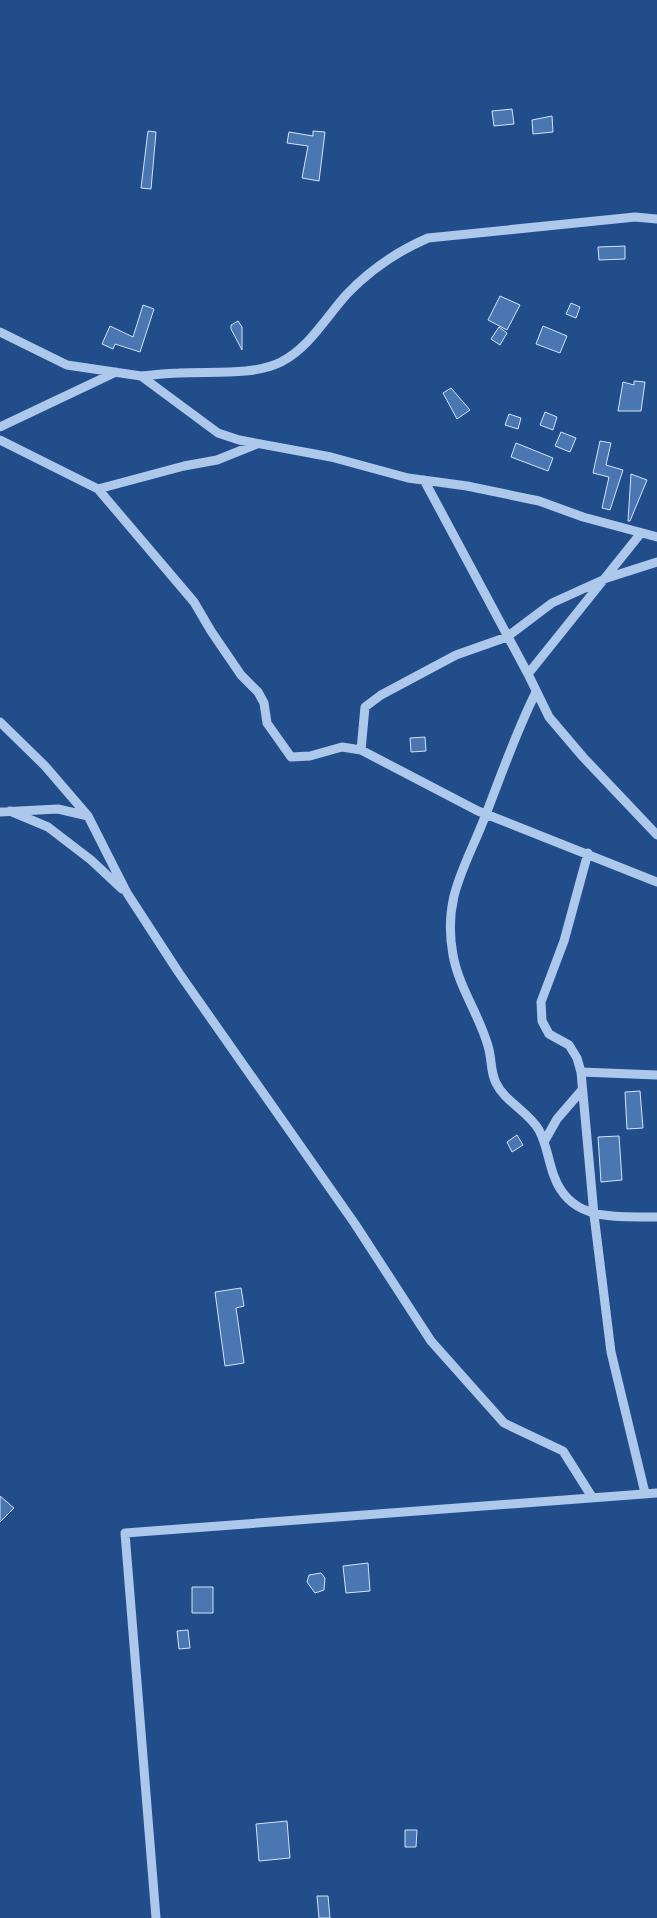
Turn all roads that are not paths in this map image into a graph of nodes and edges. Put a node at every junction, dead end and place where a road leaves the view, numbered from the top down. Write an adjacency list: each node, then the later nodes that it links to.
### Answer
1 (657, 219): 4 (street)
2 (0, 332): 3 (street)
3 (116, 372): 4 (street); 5 (street)
4 (141, 376): 7 (street)
5 (0, 427)
6 (0, 440): 9 (street)
7 (257, 444): 8 (street); 9 (street)
8 (424, 480): 10 (street); 14 (street)
9 (98, 489): 18 (street)
10 (641, 533): 11 (street); 13 (street)
11 (657, 537)
12 (657, 562): 13 (street)
13 (607, 578): 14 (street); 15 (street)
14 (507, 637): 15 (street); 18 (street)
15 (528, 674): 16 (street)
16 (536, 692): 21 (street); 23 (street)
17 (0, 722): 22 (street)
18 (361, 750): 21 (street)
19 (10, 811): 20 (street); 22 (street); 26 (street)
20 (0, 812)
21 (486, 815): 24 (street); 30 (street)
22 (88, 816): 26 (street)
23 (657, 834)
24 (588, 853): 25 (street); 27 (street)
25 (657, 882)
26 (127, 893): 35 (street)
27 (580, 1072): 28 (street); 29 (street)
28 (657, 1075)
29 (582, 1090): 30 (street); 31 (street)
30 (544, 1142): 31 (street)
31 (594, 1215): 32 (street); 33 (street)
32 (657, 1217)
33 (645, 1493): 34 (street); 35 (street)
34 (657, 1493)
35 (592, 1497): 36 (street)
36 (156, 1918)

